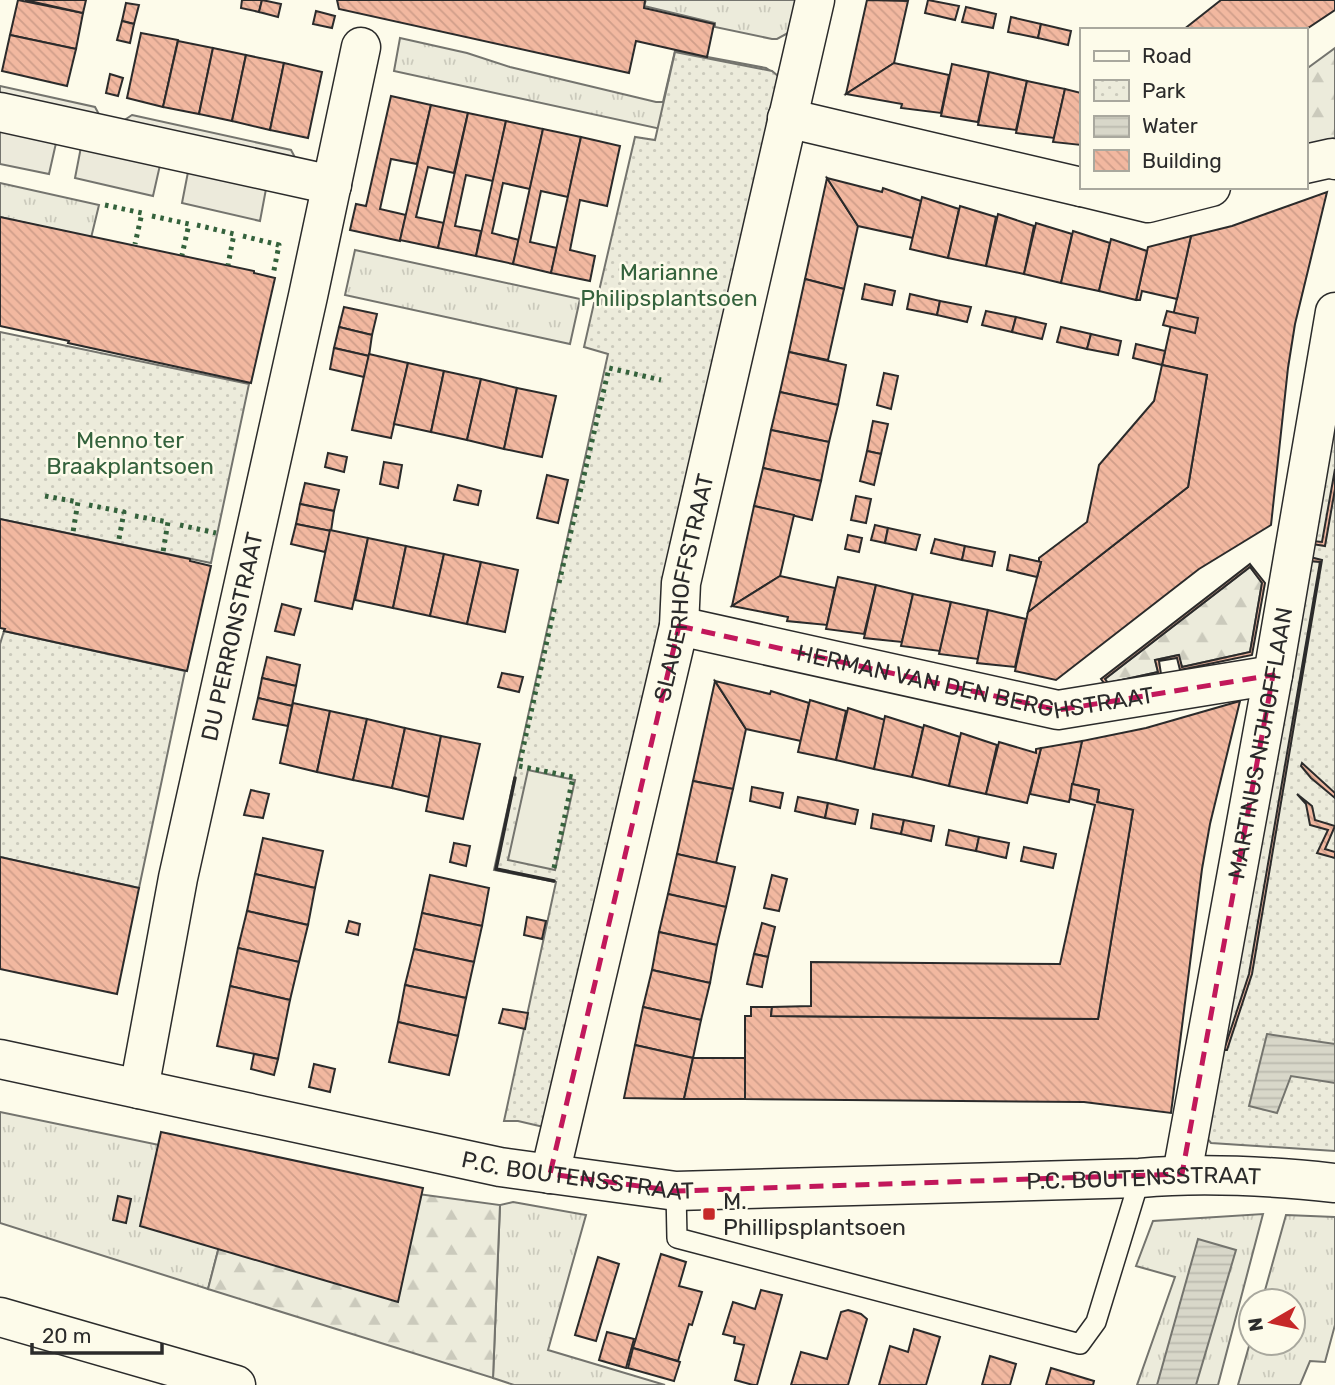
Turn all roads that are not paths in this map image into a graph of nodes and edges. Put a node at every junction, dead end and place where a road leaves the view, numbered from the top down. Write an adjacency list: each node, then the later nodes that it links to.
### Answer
1 (816, 0): 4 (street, SLAUERHOFFSTRAAT)
2 (360, 47): 7 (street, DU PERRONSTRAAT)
3 (0, 112): 7 (street)
4 (787, 118): 8 (street); 12 (street, SLAUERHOFFSTRAAT)
5 (1335, 160): 6 (street)
6 (1307, 164)
7 (332, 185): 15 (street, DU PERRONSTRAAT)
8 (1080, 187)
9 (1090, 189): 10 (street)
10 (1203, 189)
11 (1335, 312): 13 (street, MARTINUS NIJHOFFLAAN)
12 (679, 626): 13 (street, HERMAN VAN DEN BERGHSTRAAT); 16 (street, SLAUERHOFFSTRAAT)
13 (1273, 675): 17 (street, MARTINUS NIJHOFFLAAN)
14 (0, 1059): 15 (street, P.C. BOUTENSSTRAAT)
15 (139, 1089): 16 (street, P.C. BOUTENSSTRAAT)
16 (550, 1174): 20 (street, P.C. BOUTENSSTRAAT)
17 (1182, 1174): 18 (street, P.C. BOUTENSSTRAAT); 19 (street, P.C. BOUTENSSTRAAT)
18 (1140, 1178): 20 (street, P.C. BOUTENSSTRAAT); 20 (lane)
19 (1335, 1183)
20 (676, 1191)
21 (0, 1317): 22 (street)
22 (236, 1385)

